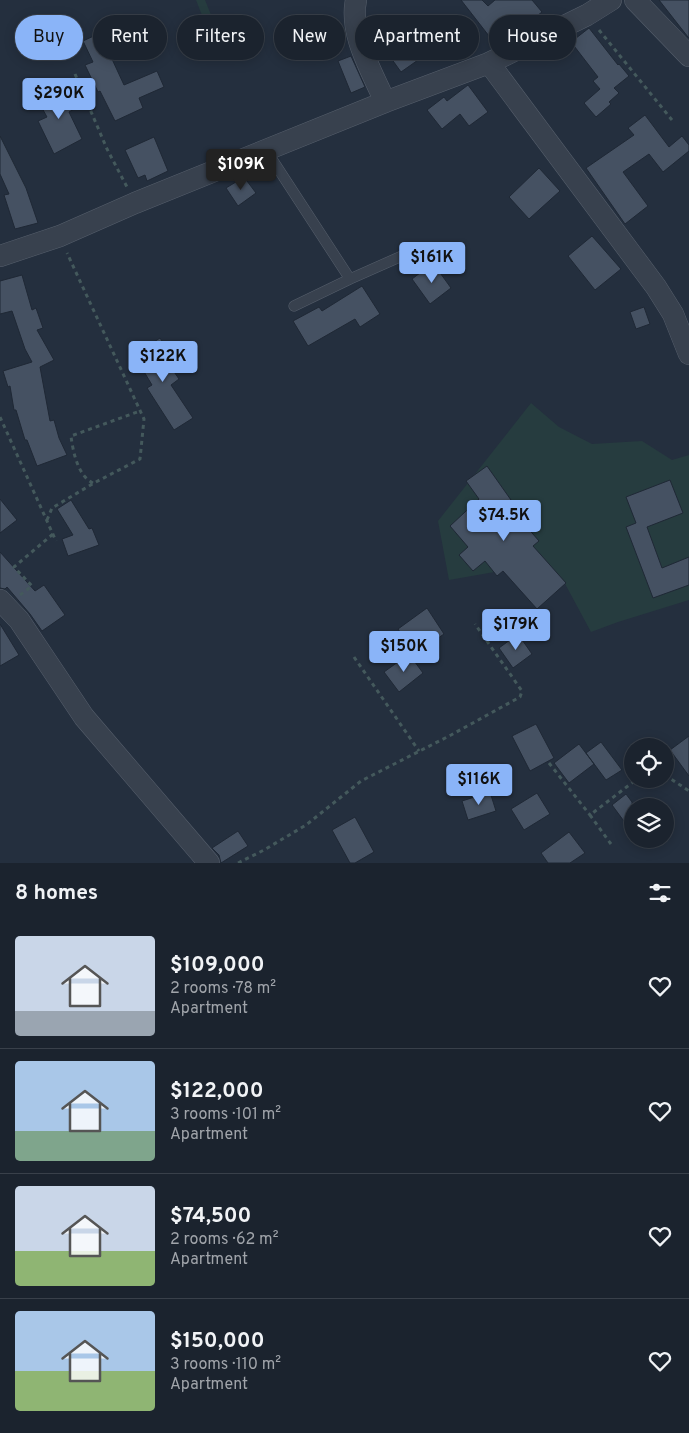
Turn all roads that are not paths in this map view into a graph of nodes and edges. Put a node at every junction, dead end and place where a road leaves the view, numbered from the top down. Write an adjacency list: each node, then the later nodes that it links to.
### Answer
1 (356, 0): 6 (street)
2 (612, 0): 5 (street)
3 (635, 0): 4 (street)
4 (689, 56)
5 (490, 63): 6 (street); 12 (street)
6 (385, 102): 7 (street)
7 (266, 150): 9 (street); 10 (lane)
8 (420, 248): 10 (lane)
9 (0, 256)
10 (350, 279): 11 (lane)
11 (294, 306)
12 (689, 354)
13 (3, 603): 14 (street)
14 (210, 863)

